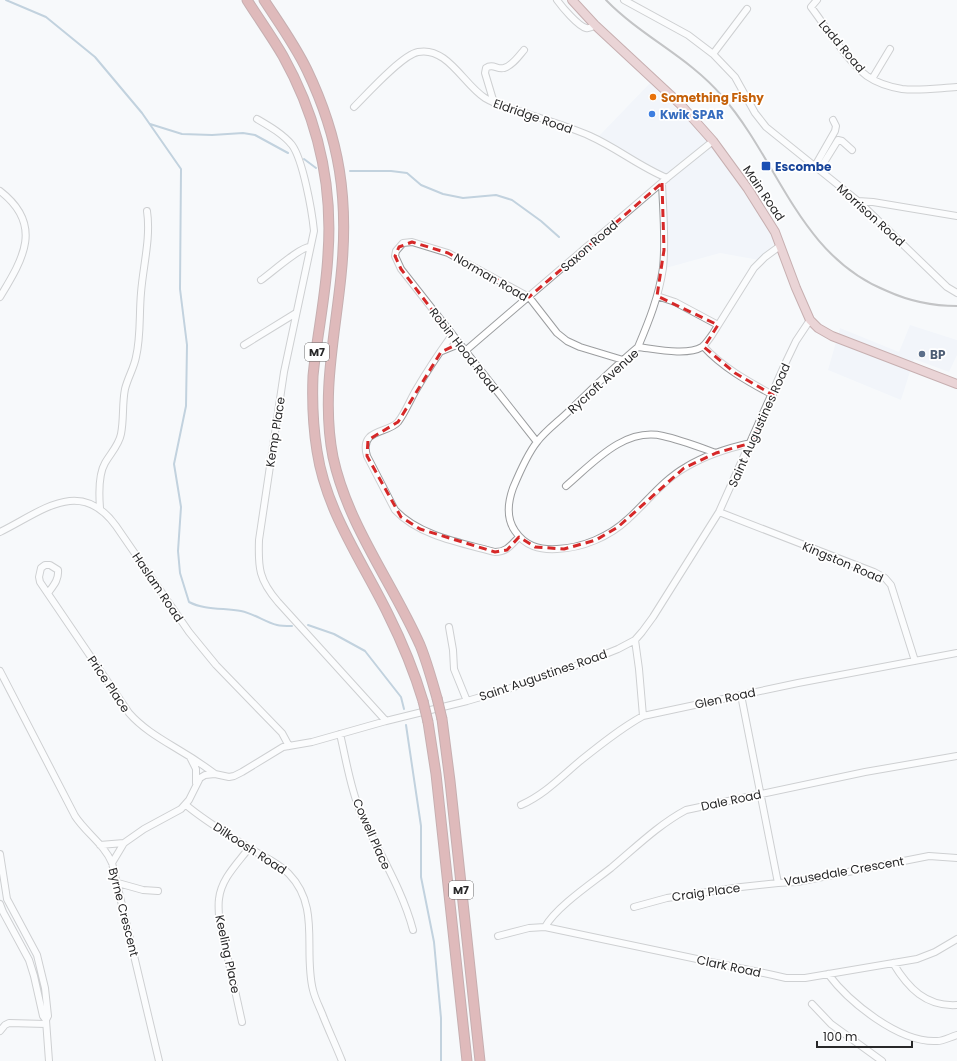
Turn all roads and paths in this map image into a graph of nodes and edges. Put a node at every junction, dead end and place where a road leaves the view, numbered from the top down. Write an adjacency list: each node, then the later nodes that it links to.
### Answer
1 (247, 0): 103 (highway, M7, bridge)
2 (264, 0): 104 (highway, M7, bridge)
3 (557, 0): 8 (street)
4 (572, 0): 8 (main road, Main Road)
5 (624, 0): 11 (street, Morrison Road)
6 (817, 0): 12 (street, Ladd Road)
7 (747, 9): 11 (street)
8 (595, 25): 18 (main road, Main Road)
9 (524, 50): 14 (street)
10 (890, 50): 12 (street)
11 (713, 54): 20 (street, Morrison Road)
12 (872, 79): 13 (street, Ladd Road)
13 (957, 87)
14 (494, 103): 15 (street, Eldridge Road); 21 (street, Eldridge Road)
15 (354, 107)
16 (257, 119): 28 (street, Kemp Place)
17 (833, 120): 20 (street)
18 (713, 141): 21 (street, Saxon Road); 27 (main road, Main Road)
19 (852, 150): 20 (street)
20 (817, 168): 24 (street, Morrison Road)
21 (667, 178): 22 (street, Saxon Road)
22 (662, 183): 32 (street); 34 (street, Saxon Road)
23 (0, 191): 33 (street)
24 (858, 201): 26 (street); 31 (street, Morrison Road)
25 (147, 211): 54 (street)
26 (957, 216)
27 (780, 246): 36 (main road, Main Road); 38 (street)
28 (310, 247): 30 (street); 35 (street, Kemp Place)
29 (395, 256): 34 (street, Norman Road); 40 (street, Robin Hood Road)
30 (261, 280)
31 (957, 293)
32 (657, 296): 38 (street); 44 (street)
33 (0, 297)
34 (529, 298): 46 (street, Saxon Road); 47 (street, Norman Road)
35 (296, 313): 37 (street); 39 (street, Kemp Place)
36 (810, 320): 48 (main road, Main Road); 49 (street, Saint Augustines Road)
37 (280, 323): 39 (street); 42 (street)
38 (718, 325): 43 (street)
39 (293, 328): 67 (street, Kemp Place)
40 (452, 335): 41 (street, Robin Hood Road); 45 (street)
41 (459, 344): 45 (street); 46 (street, Robin Hood Road)
42 (244, 345)
43 (703, 346): 44 (street, Rycroft Avenue); 49 (street)
44 (638, 347): 47 (street, Rycroft Avenue)
45 (440, 352): 57 (street)
46 (464, 352): 50 (street, Robin Hood Road)
47 (623, 360): 50 (street, Rycroft Avenue)
48 (957, 384)
49 (773, 395): 51 (street, Saint Augustines Road)
50 (537, 442): 57 (street, Rycroft Avenue)
51 (751, 443): 52 (street); 55 (street, Saint Augustines Road)
52 (716, 452): 53 (street); 57 (street)
53 (566, 486)
54 (100, 508): 56 (street); 69 (street, Haslam Road)
55 (720, 512): 60 (street, Saint Augustines Road); 62 (street, Kingston Road)
56 (0, 532)
57 (519, 537)
58 (48, 593): 70 (street, Price Place)
59 (449, 628): 65 (street)
60 (635, 640): 65 (street, Saint Augustines Road); 66 (street)
61 (957, 653): 62 (street, Glen Road)
62 (915, 661): 64 (street, Glen Road)
63 (0, 671): 78 (street, Byrne Crescent)
64 (741, 695): 66 (street, Glen Road); 74 (street, Vausedale Crescent)
65 (467, 701): 67 (street, Saint Augustines Road)
66 (643, 716): 76 (street, Glen Road)
67 (386, 721): 68 (street, Saint Augustines Road)
68 (340, 734): 69 (street, Saint Augustines Road); 89 (street, Cowell Place)
69 (289, 746): 72 (street, Saint Augustines Road)
70 (189, 756): 72 (street, Price Place); 73 (street)
71 (957, 756): 74 (street, Dale Road)
72 (215, 774): 73 (street, Saint Augustines Road)
73 (196, 784): 75 (street)
74 (760, 794): 84 (street, Vausedale Crescent); 88 (street, Dale Road)
75 (186, 805): 77 (street); 79 (street, Dilkoosh Road)
76 (521, 805)
77 (124, 843): 78 (street); 82 (street)
78 (100, 845): 82 (street, Byrne Crescent)
79 (249, 848): 97 (street, Keeling Place); 102 (street, Dilkoosh Road)
80 (0, 854): 96 (street)
81 (957, 858): 84 (street, Vausedale Crescent)
82 (112, 863): 83 (street, Byrne Crescent)
83 (118, 883): 85 (street); 101 (street, Byrne Crescent)
84 (778, 883): 87 (street, Craig Place)
85 (158, 891)
86 (0, 904): 96 (street)
87 (634, 907)
88 (545, 927): 90 (street, Clark Road); 93 (street, Clark Road)
89 (413, 930)
90 (498, 936)
91 (957, 939): 92 (street, Clark Road)
92 (893, 963): 93 (street, Clark Road); 95 (street)
93 (828, 974): 99 (street)
94 (812, 1004): 105 (street)
95 (957, 1005)
96 (46, 1022): 98 (street); 100 (street)
97 (242, 1022)
98 (0, 1031)
99 (957, 1035)
100 (49, 1061)
101 (159, 1061)
102 (342, 1061)
103 (466, 1061)
104 (480, 1061)
105 (882, 1061)

